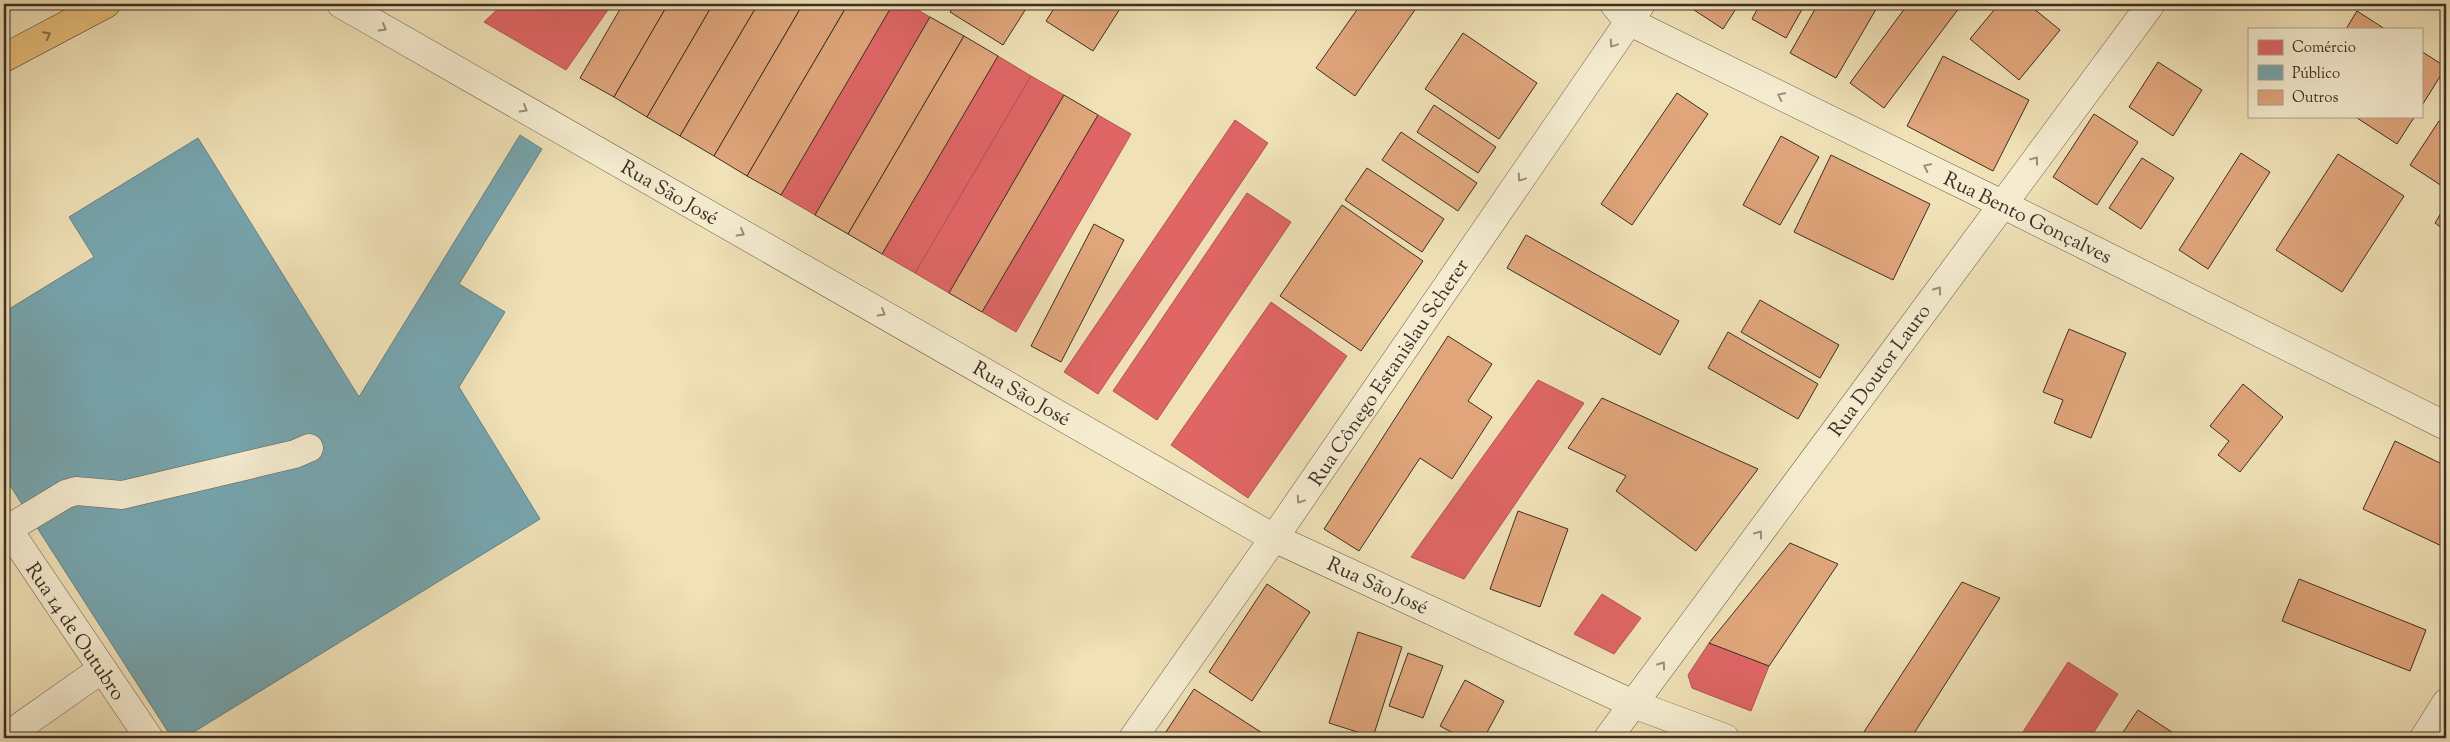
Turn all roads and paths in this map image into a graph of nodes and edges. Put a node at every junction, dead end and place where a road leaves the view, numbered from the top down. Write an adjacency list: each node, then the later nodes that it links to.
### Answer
1 (106, 4): 5 (main road, one-way to 1)
2 (341, 4): 10 (street, Rua São José, one-way to 10)
3 (2152, 4): 6 (street, Rua Doutor Lauro, one-way to 3)
4 (1627, 10): 6 (street, Rua Bento Gonçalves, one-way to 4); 10 (street, Rua Cônego Estanislau Scherer, one-way to 10)
5 (4, 58)
6 (2002, 204): 7 (street, Rua Bento Gonçalves); 13 (street, Rua Doutor Lauro, one-way to 6)
7 (2446, 426)
8 (309, 448): 9 (street)
9 (6, 526): 11 (street, Rua 14 de Outubro)
10 (1274, 538): 13 (street, Rua São José); 16 (street, Rua Cônego Estanislau Scherer)
11 (102, 669): 14 (street); 15 (street, Rua 14 de Outubro)
12 (2446, 703): 19 (street)
13 (1633, 704): 17 (street, Rua Doutor Lauro); 18 (street, Rua São José)
14 (4, 738)
15 (149, 738)
16 (1133, 738)
17 (1608, 738)
18 (1725, 738)
19 (2424, 738)

